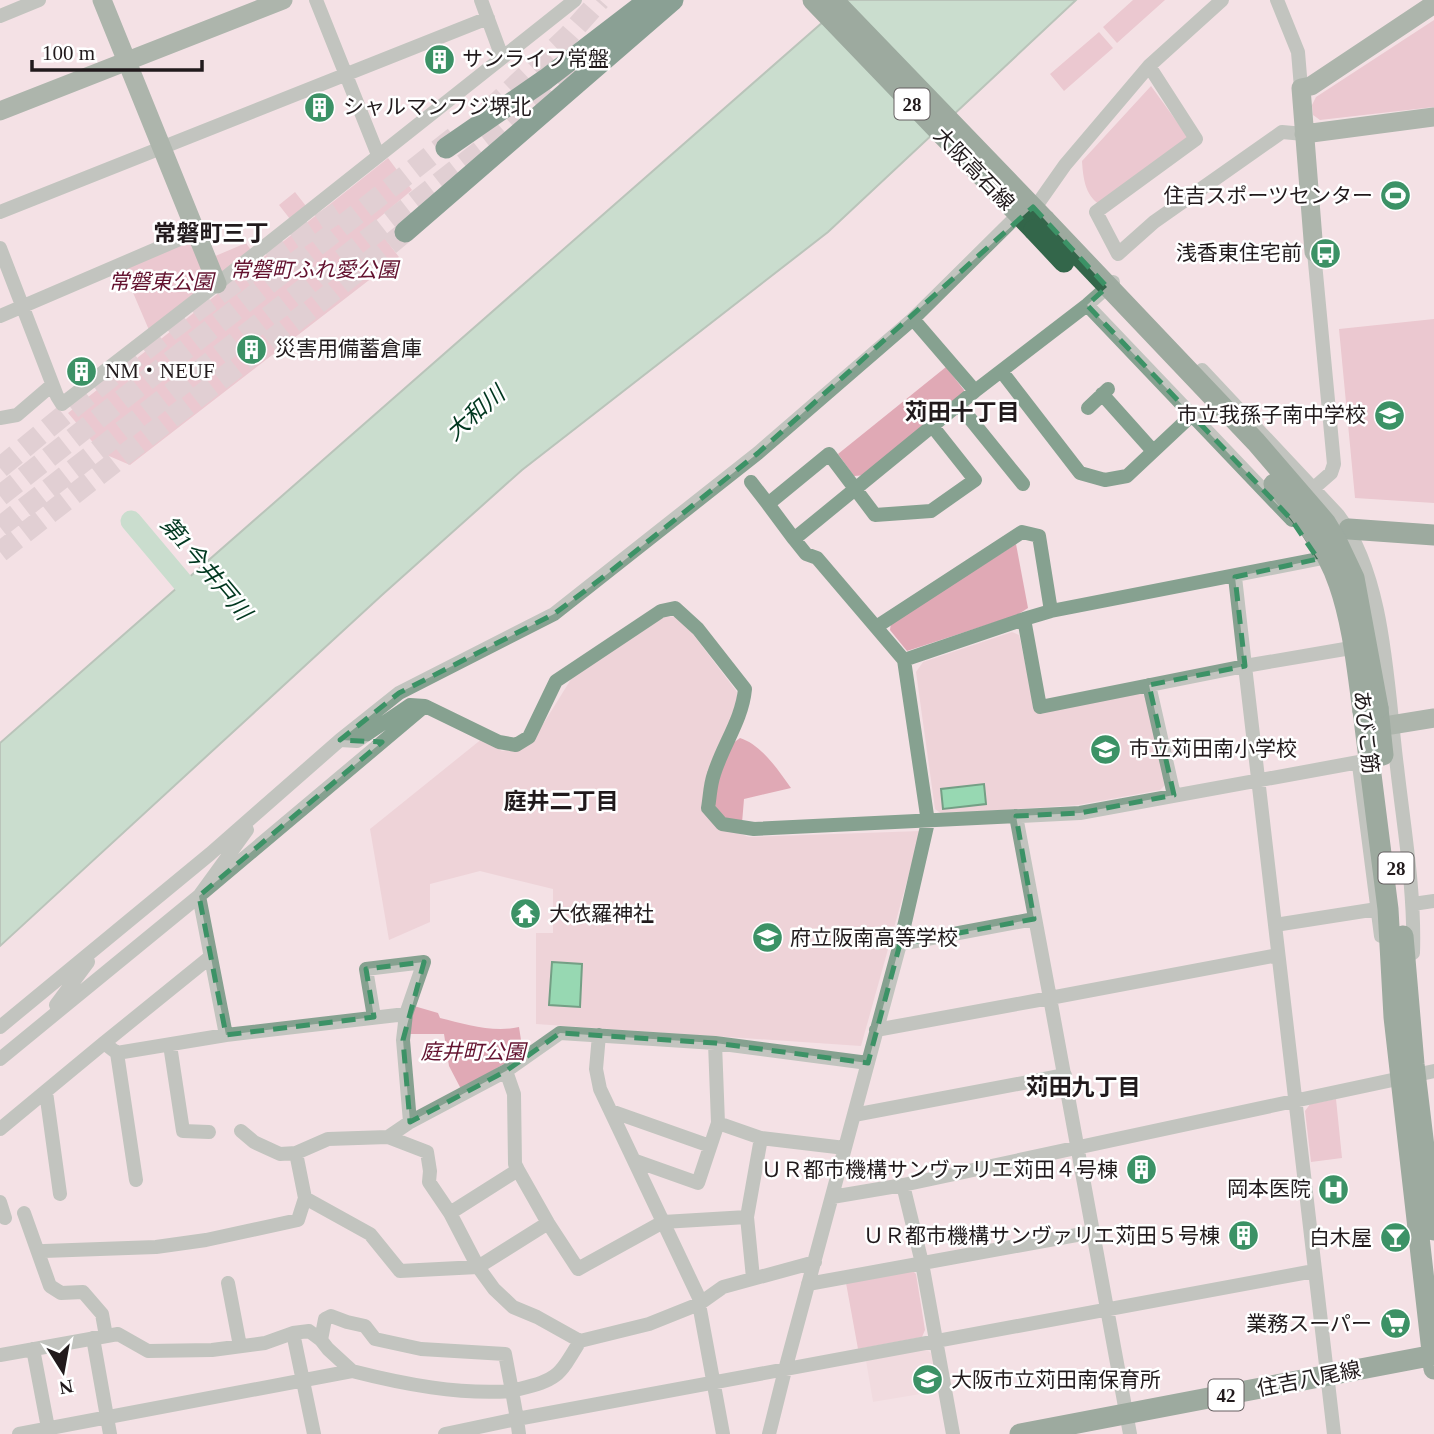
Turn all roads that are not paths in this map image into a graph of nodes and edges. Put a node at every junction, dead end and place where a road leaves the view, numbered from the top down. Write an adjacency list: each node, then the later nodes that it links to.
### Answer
1 (39, 0): 14 (street)
2 (102, 0): 17 (street)
3 (283, 0): 17 (street)
4 (316, 0): 19 (street)
5 (481, 0): 15 (street)
6 (575, 0): 16 (street)
7 (649, 0): 25 (highway)
8 (673, 0): 30 (highway)
9 (813, 0): 28 (main road, 大阪高石線 / 28)
10 (833, 0): 28 (main road, 大阪高石線 / 28)
11 (1222, 0): 18 (street)
12 (1278, 0): 20 (street)
13 (1434, 4): 20 (street)
14 (0, 16)
15 (488, 18): 16 (street); 19 (street)
16 (502, 57): 26 (street)
17 (127, 61): 21 (street); 24 (street)
18 (1149, 66): 23 (street); 28 (street)
19 (346, 75): 24 (street); 26 (street)
20 (1301, 88): 23 (street)
21 (0, 111)
22 (1434, 117): 23 (street)
23 (1304, 134): 32 (street)
24 (161, 148): 27 (street); 29 (street)
25 (446, 148)
26 (378, 155): 33 (street)
27 (0, 212)
28 (1028, 213): 37 (street); 70 (main road, あびこ筋 / 28, bridge)
29 (195, 232): 33 (street); 35 (street)
30 (405, 232)
31 (0, 248): 35 (street)
32 (1314, 252): 51 (street)
33 (217, 284): 39 (street)
34 (1087, 305): 38 (street); 43 (street); 46 (street)
35 (22, 306): 36 (street); 39 (street)
36 (0, 316)
37 (913, 319): 40 (street); 72 (street)
38 (1002, 372): 40 (street); 47 (street)
39 (52, 385): 44 (street)
40 (975, 391): 41 (street)
41 (960, 405): 45 (street); 49 (street)
42 (1088, 408): 47 (street)
43 (1192, 415): 47 (street); 48 (street)
44 (0, 418)
45 (933, 427): 52 (street); 52 (street)
46 (1265, 435): 48 (street); 51 (street)
47 (1153, 451)
48 (1238, 463): 54 (street)
49 (1020, 476)
50 (751, 482): 53 (street)
51 (1315, 487): 55 (street)
52 (856, 490): 53 (street); 57 (street)
53 (768, 504): 57 (street)
54 (1299, 527): 55 (street); 58 (street)
55 (1349, 529): 56 (main road); 60 (street)
56 (1434, 535)
57 (794, 539): 64 (street)
58 (1318, 559): 59 (street); 61 (street)
59 (1235, 577): 62 (street); 67 (street)
60 (1374, 597): 61 (street); 70 (street)
61 (1338, 608): 65 (street)
62 (1051, 611): 63 (street); 64 (street)
63 (1024, 620): 66 (street); 68 (street)
64 (876, 627): 66 (street)
65 (1345, 649): 67 (street); 73 (street)
66 (904, 660): 78 (street)
67 (1245, 666): 68 (street); 74 (street)
68 (1149, 685): 75 (street)
69 (425, 706): 72 (street); 78 (street); 79 (street)
70 (1377, 715): 71 (street); 81 (street); 92 (main road, あびこ筋 / 28)
71 (1434, 718)
72 (340, 740): 76 (street)
73 (1359, 762): 74 (street); 82 (street)
74 (1258, 780): 75 (street); 84 (street)
75 (1174, 795): 77 (street)
76 (260, 811): 79 (street); 85 (street)
77 (1016, 816): 78 (street); 83 (street)
78 (928, 822): 86 (street)
79 (199, 896): 88 (street); 93 (street)
80 (1434, 901): 81 (street)
81 (1413, 904): 92 (street)
82 (1377, 909): 84 (street); 92 (street)
83 (1034, 919): 86 (street); 89 (street)
84 (1275, 925): 87 (street)
85 (101, 944): 93 (street); 94 (street)
86 (900, 944): 95 (street)
87 (1278, 955): 89 (street); 108 (street)
88 (209, 958): 96 (street); 98 (street)
89 (1050, 998): 95 (street); 106 (street)
90 (406, 1014): 91 (street); 91 (street); 111 (street)
91 (374, 1017): 96 (street)
92 (1403, 1022): 105 (main road, あびこ筋 / 28)
93 (43, 1023): 102 (street)
94 (0, 1027)
95 (876, 1030): 103 (street)
96 (226, 1035): 100 (street)
97 (599, 1035): 99 (street); 104 (street); 109 (street)
98 (104, 1043): 101 (street); 107 (street)
99 (715, 1043): 103 (street); 112 (street)
100 (170, 1045): 101 (street); 115 (street)
101 (117, 1054): 124 (street)
102 (0, 1059)
103 (868, 1063): 110 (street)
104 (506, 1071): 111 (street); 123 (street)
105 (1416, 1074): 108 (street); 136 (main road, あびこ筋 / 28); 156 (main road, あびこ筋 / 28)
106 (1065, 1075): 110 (street); 119 (street)
107 (46, 1092): 113 (street); 126 (street)
108 (1296, 1102): 119 (street); 142 (street)
109 (611, 1111): 118 (street); 122 (street)
110 (854, 1115): 120 (street)
111 (410, 1122): 116 (street)
112 (718, 1123): 117 (street); 118 (street)
113 (0, 1129)
114 (241, 1131): 121 (street)
115 (208, 1132)
116 (388, 1137): 121 (street); 131 (street)
117 (761, 1138): 120 (street); 132 (street)
118 (710, 1146): 122 (street)
119 (1077, 1147): 125 (street); 137 (street)
120 (845, 1148): 127 (street)
121 (296, 1153): 128 (street)
122 (636, 1161): 134 (street)
123 (518, 1170): 131 (street); 135 (street)
124 (136, 1180)
125 (903, 1185): 127 (street); 140 (street)
126 (60, 1194)
127 (832, 1197): 139 (street)
128 (305, 1198): 138 (street); 141 (street)
129 (0, 1202): 133 (street)
130 (24, 1213): 138 (street)
131 (450, 1213): 141 (street)
132 (747, 1217): 134 (street); 143 (street)
133 (5, 1218)
134 (663, 1222): 135 (street); 146 (street)
135 (548, 1223): 141 (street)
136 (1434, 1230)
137 (1093, 1233): 140 (street); 147 (street)
138 (39, 1255): 149 (street)
139 (815, 1262): 143 (street); 145 (street)
140 (922, 1263): 145 (street); 152 (street)
141 (478, 1267): 151 (street)
142 (1314, 1271): 147 (street); 159 (street)
143 (753, 1279): 146 (street)
144 (228, 1283): 153 (street)
145 (808, 1284): 157 (street)
146 (700, 1303): 151 (street); 161 (street)
147 (1108, 1308): 152 (street); 164 (street)
148 (293, 1333): 150 (street); 153 (street); 160 (street)
149 (99, 1337): 153 (street); 154 (street); 163 (street)
150 (321, 1340): 158 (street); 162 (street)
151 (580, 1341): 162 (street)
152 (936, 1342): 157 (street); 173 (street)
153 (240, 1346)
154 (33, 1349): 155 (street); 166 (street)
155 (0, 1355)
156 (1433, 1360): 159 (main road, 住吉八尾線 / 42)
157 (785, 1370): 161 (street); 172 (street)
158 (352, 1371): 160 (street); 162 (street)
159 (1329, 1374): 164 (main road, 住吉八尾線 / 42); 175 (street)
160 (302, 1380): 163 (street); 169 (street)
161 (713, 1381): 165 (street); 171 (street)
162 (512, 1391): 165 (street)
163 (107, 1416): 166 (street); 168 (street)
164 (1128, 1424): 174 (main road, 住吉八尾線 / 42)
165 (518, 1427): 170 (street)
166 (48, 1428): 167 (street)
167 (19, 1434)
168 (110, 1434)
169 (314, 1434)
170 (445, 1434)
171 (723, 1434)
172 (769, 1434)
173 (953, 1434)
174 (1020, 1434)
175 (1334, 1434)

